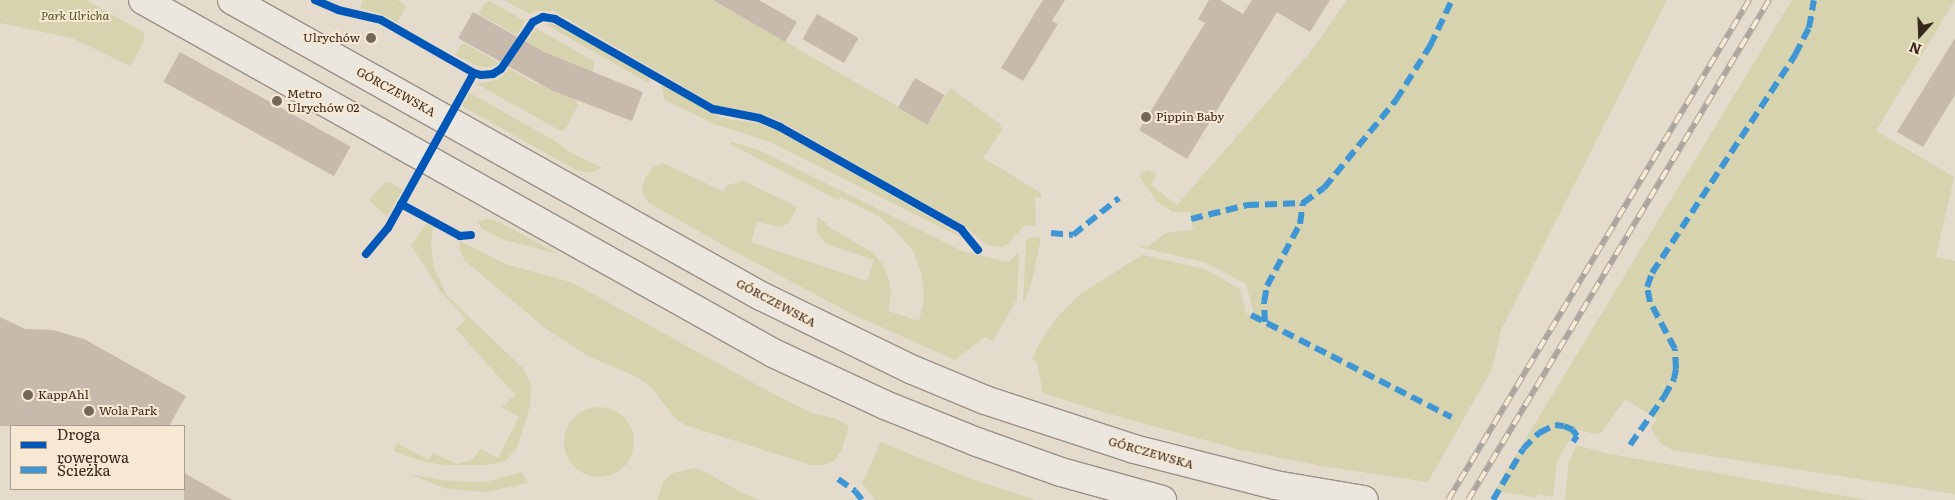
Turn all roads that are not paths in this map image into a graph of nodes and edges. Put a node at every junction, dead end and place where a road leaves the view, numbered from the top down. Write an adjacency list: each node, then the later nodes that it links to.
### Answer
1 (143, 0): 3 (main road)
2 (232, 0): 4 (main road, GÓRCZEWSKA)
3 (1162, 500)
4 (1364, 500)

